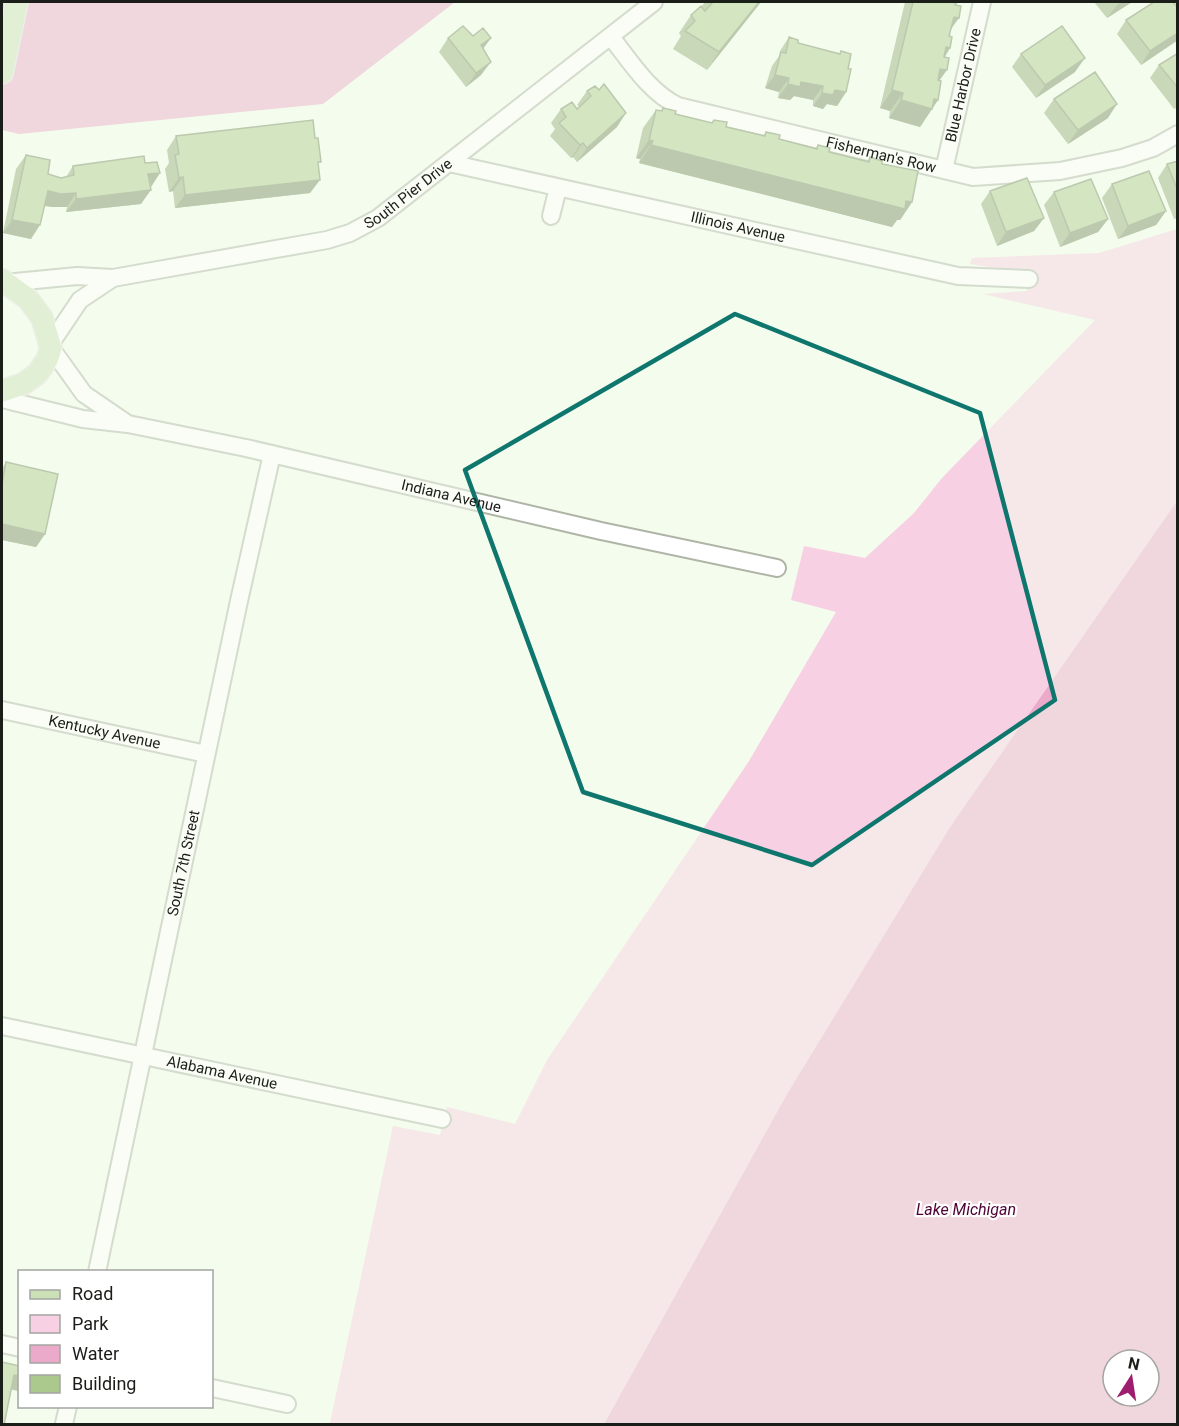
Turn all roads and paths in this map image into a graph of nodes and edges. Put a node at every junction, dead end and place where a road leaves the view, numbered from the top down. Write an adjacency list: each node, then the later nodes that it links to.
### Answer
1 (17, 2): 5 (main road)
2 (654, 2): 4 (street, South Pier Drive)
3 (981, 2): 8 (street, Blue Harbor Drive)
4 (611, 36): 7 (street, South Pier Drive); 8 (street, Fisherman's Row)
5 (2, 73)
6 (1178, 134): 8 (street, Fisherman's Row)
7 (449, 163): 9 (street, Illinois Avenue); 11 (street, South Pier Drive)
8 (944, 170)
9 (558, 188): 10 (street); 12 (street, Illinois Avenue)
10 (551, 216)
11 (113, 278): 13 (street, South Pier Drive); 14 (street, South Pier Drive)
12 (1029, 279)
13 (2, 281): 14 (main road)
14 (51, 345): 15 (main road); 17 (street, Indiana Avenue)
15 (2, 391)
16 (2, 399): 17 (street, Indiana Avenue)
17 (128, 423): 18 (street, Indiana Avenue)
18 (272, 454): 19 (street, Indiana Avenue); 21 (street, South 7th Street)
19 (777, 568)
20 (2, 710): 21 (street, Kentucky Avenue)
21 (206, 754): 23 (street, South 7th Street)
22 (2, 1026): 23 (street, Alabama Avenue)
23 (142, 1056): 24 (street, Alabama Avenue); 25 (street, South 7th Street)
24 (442, 1119)
25 (97, 1270)
26 (2, 1344): 27 (street)
27 (18, 1348)
28 (213, 1388): 29 (street)
29 (287, 1404)
30 (68, 1408): 31 (street)
31 (64, 1425)

